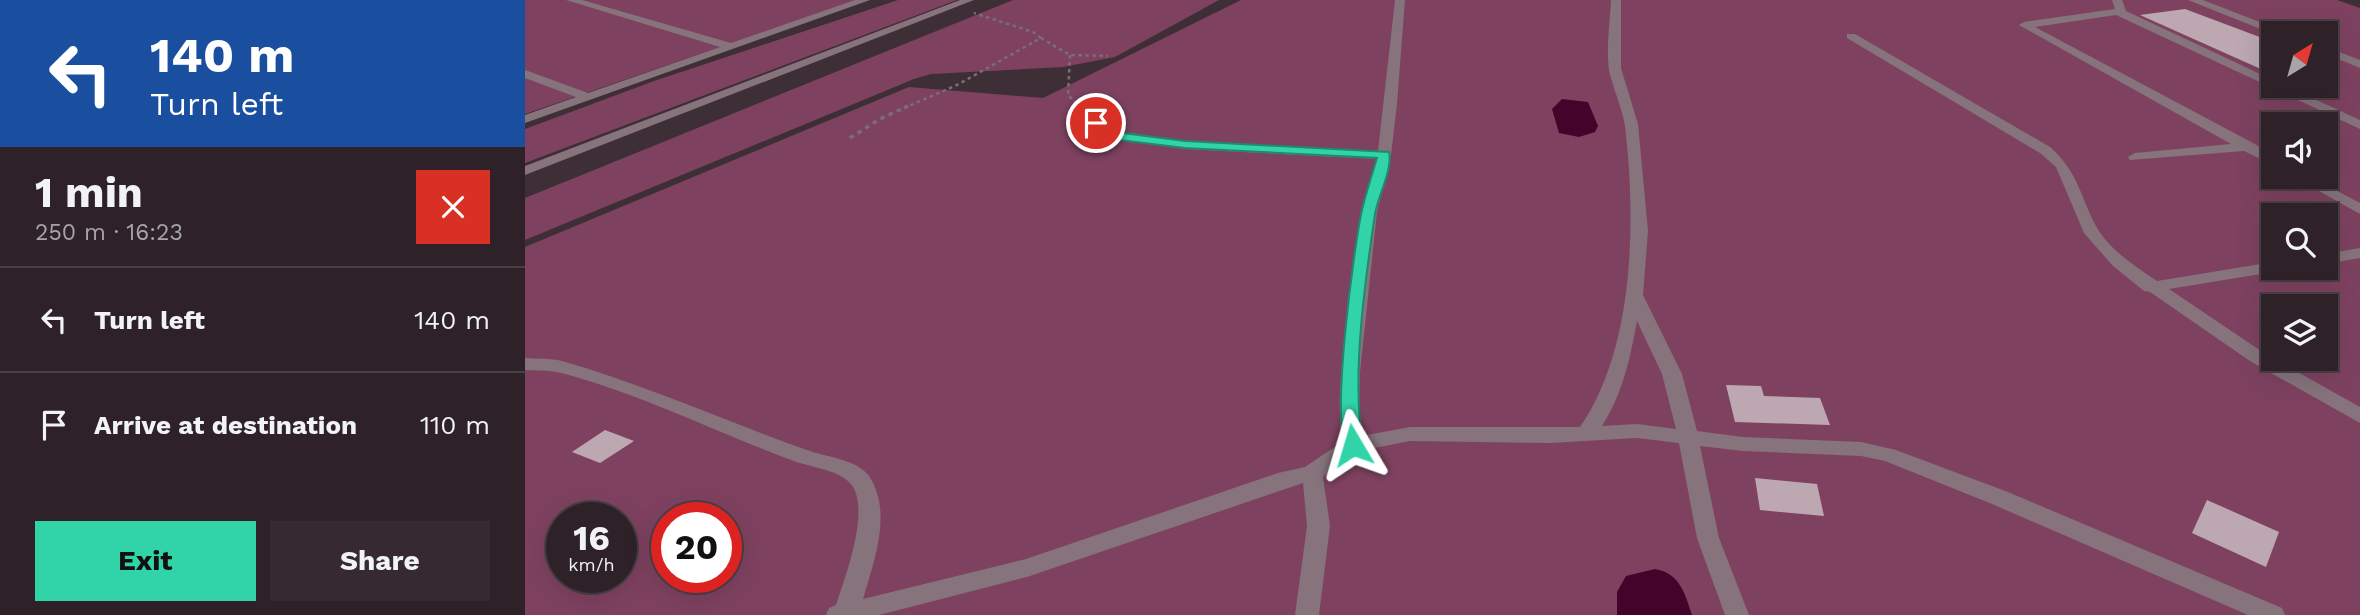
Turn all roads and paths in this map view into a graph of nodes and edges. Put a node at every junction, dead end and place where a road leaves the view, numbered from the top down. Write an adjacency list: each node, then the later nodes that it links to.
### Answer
1 (571, 0): 14 (street)
2 (827, 0): 8 (street)
3 (865, 0): 8 (street)
4 (969, 0): 9 (street)
5 (1400, 0): 27 (street)
6 (1616, 0): 36 (street)
7 (2193, 0): 11 (street)
8 (849, 5): 14 (street)
9 (954, 6): 13 (path); 29 (street)
10 (2117, 6): 23 (street); 25 (street)
11 (2261, 25)
12 (1850, 36): 35 (street)
13 (1041, 38): 15 (path); 24 (path)
14 (733, 47): 20 (street)
15 (1070, 55): 17 (path); 22 (path)
16 (2338, 55): 18 (street)
17 (1108, 56)
18 (2360, 64)
19 (525, 74): 20 (street)
20 (589, 97): 21 (street)
21 (525, 119)
22 (1096, 123): 27 (street)
23 (2360, 125)
24 (850, 138)
25 (2248, 146): 26 (street); 28 (street)
26 (2261, 154)
27 (1384, 155): 41 (street)
28 (2135, 157)
29 (525, 171)
30 (2323, 189): 31 (street)
31 (2360, 209)
32 (2360, 253): 33 (street)
33 (2338, 257)
34 (2261, 269): 35 (street)
35 (2150, 287): 38 (street)
36 (1634, 295): 39 (street); 40 (street)
37 (525, 364): 43 (street)
38 (2360, 416)
39 (1586, 434): 40 (street); 41 (street)
40 (1688, 437): 45 (street); 46 (street)
41 (1353, 445): 42 (street)
42 (1311, 474): 43 (street); 44 (street)
43 (842, 614)
44 (1307, 615)
45 (1737, 615)
46 (2273, 615)

